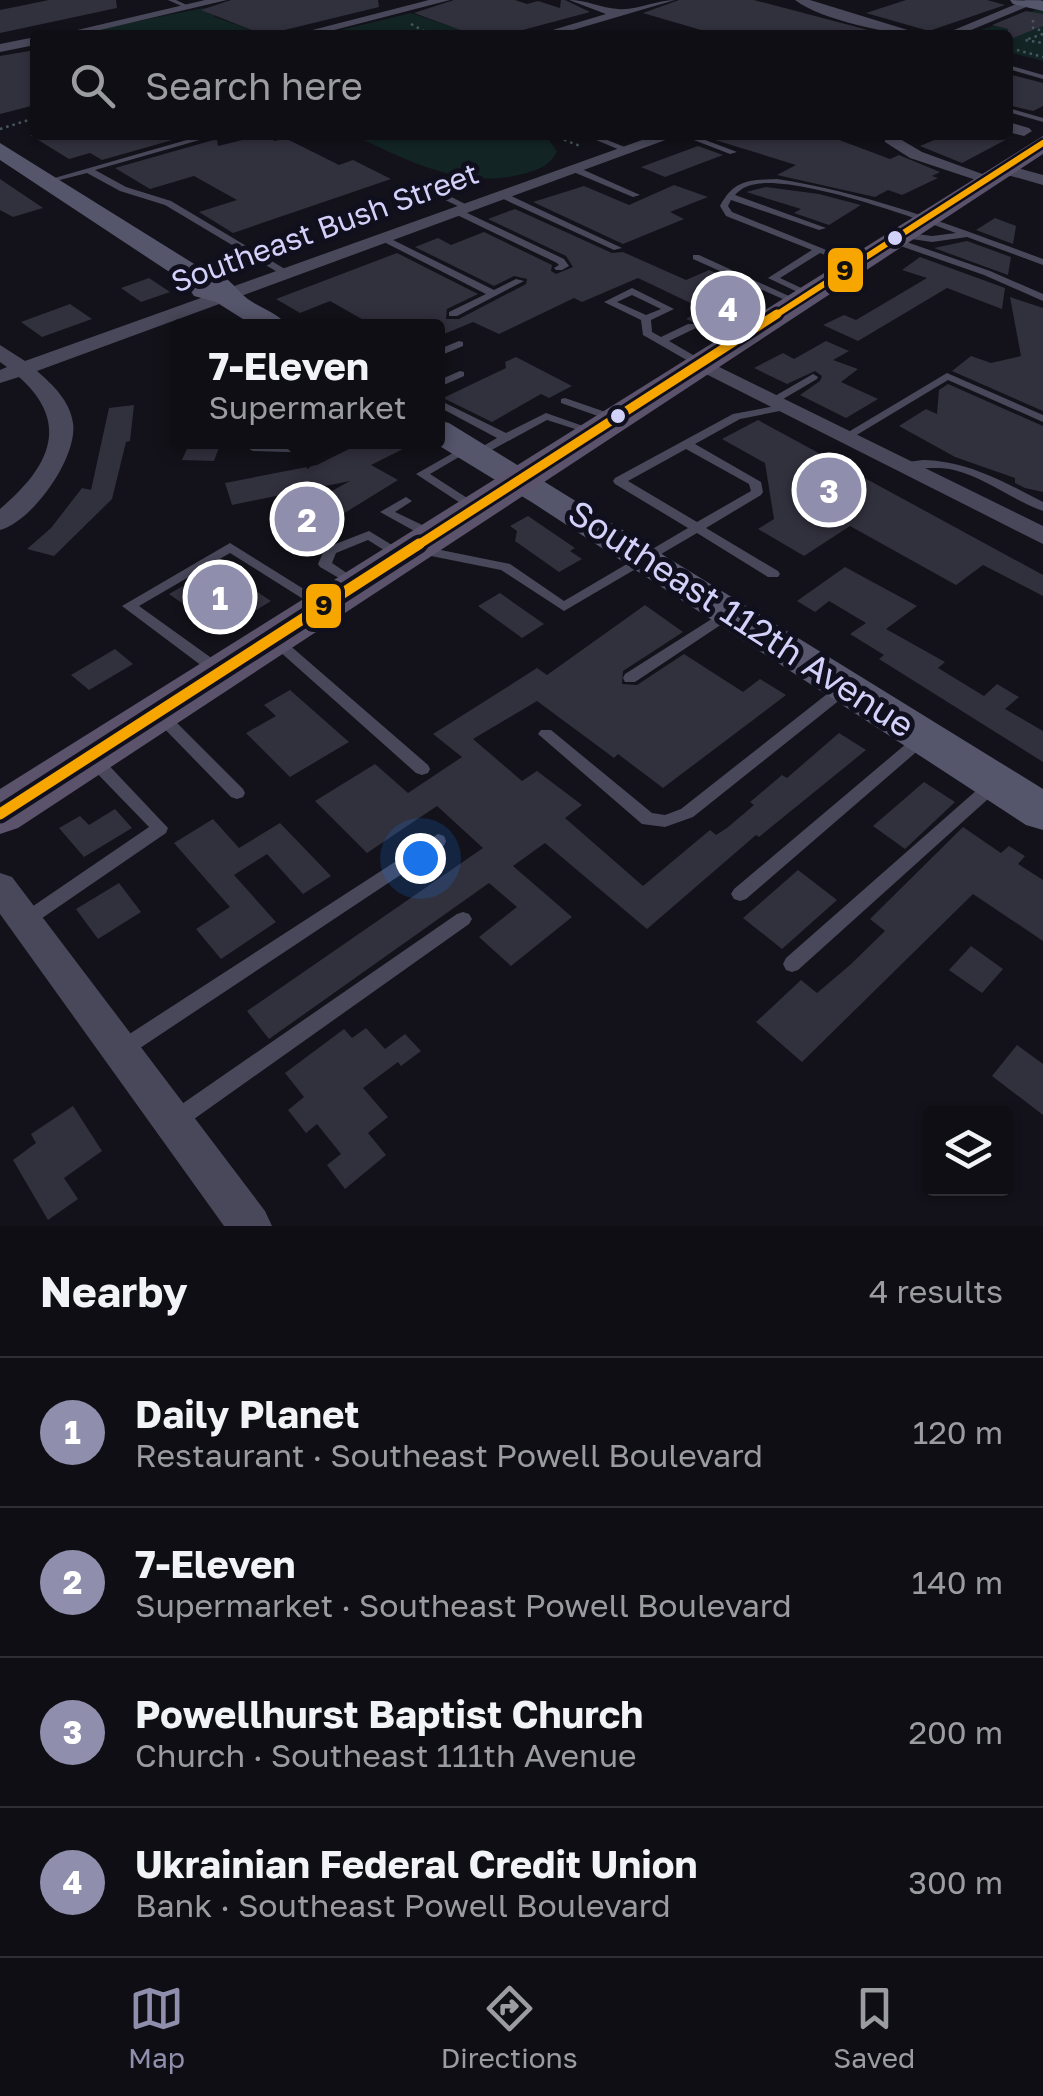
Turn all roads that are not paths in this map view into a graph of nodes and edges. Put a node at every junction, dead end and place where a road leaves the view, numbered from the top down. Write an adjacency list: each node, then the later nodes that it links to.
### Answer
1 (170, 0): 9 (lane)
2 (221, 0): 9 (street)
3 (444, 0): 13 (street)
4 (575, 0): 11 (street)
5 (669, 0): 11 (street)
6 (800, 0): 10 (street)
7 (856, 0): 10 (street)
8 (1033, 2): 16 (street)
9 (188, 7): 12 (street)
10 (825, 10): 15 (street)
11 (619, 14): 14 (street)
12 (84, 30)
13 (321, 30)
14 (560, 30)
15 (899, 30)
16 (961, 30)
17 (30, 42): 18 (street)
18 (0, 48)
19 (1013, 68): 20 (lane)
20 (1043, 77)
21 (1013, 111): 22 (lane)
22 (1043, 120)
23 (1025, 134): 34 (main road)
24 (195, 140): 33 (lane)
25 (601, 140): 30 (lane)
26 (657, 140): 30 (street, Southeast Bush Street)
27 (700, 140): 31 (lane)
28 (892, 140): 34 (street)
29 (0, 150): 36 (street)
30 (628, 150): 32 (street, Southeast Bush Street)
31 (733, 152)
32 (574, 169): 38 (lane); 39 (street, Southeast Bush Street)
33 (88, 170): 36 (lane); 52 (lane)
34 (995, 174): 35 (street); 43 (main road)
35 (1043, 180)
36 (48, 181): 55 (street)
37 (421, 185): 41 (lane)
38 (636, 195)
39 (502, 196): 41 (street, Southeast Bush Street); 46 (lane)
40 (728, 196): 42 (lane); 43 (lane); 47 (lane)
41 (464, 210): 45 (street, Southeast Bush Street); 51 (lane)
42 (822, 228)
43 (906, 232): 44 (lane); 44 (lane); 50 (main road); 57 (lane)
44 (970, 234): 49 (lane)
45 (385, 239): 52 (street, Southeast Bush Street); 54 (lane)
46 (618, 248)
47 (819, 250): 50 (lane); 56 (lane)
48 (696, 257): 56 (lane)
49 (1043, 262)
50 (856, 264): 56 (main road)
51 (559, 268)
52 (287, 274): 55 (street, Southeast Bush Street)
53 (519, 282): 54 (lane)
54 (494, 294): 58 (lane)
55 (226, 296): 59 (street); 67 (street, Southeast Bush Street)
56 (803, 298): 66 (main road)
57 (1043, 298)
58 (453, 314)
59 (263, 319)
60 (646, 320): 60 (lane); 62 (lane)
61 (692, 326): 62 (lane)
62 (660, 341): 66 (lane)
63 (458, 344): 64 (lane)
64 (445, 350)
65 (0, 351): 67 (street)
66 (701, 364): 72 (street); 75 (main road)
67 (11, 374): 87 (street)
68 (460, 374): 70 (lane)
69 (813, 377): 72 (lane)
70 (445, 381)
71 (565, 402): 75 (lane)
72 (780, 403): 77 (street); 78 (lane)
73 (445, 410): 79 (lane)
74 (1043, 420): 77 (lane)
75 (605, 426): 79 (lane); 81 (main road)
76 (445, 433): 79 (street, Southeast 112th Avenue)
77 (846, 436): 80 (street)
78 (686, 444): 88 (lane); 88 (lane)
79 (483, 446): 81 (street, Southeast 112th Avenue); 82 (lane)
80 (904, 466): 85 (lane); 89 (street)
81 (522, 480): 86 (main road); 91 (street, Southeast 112th Avenue)
82 (437, 484): 83 (lane); 86 (lane)
83 (419, 492)
84 (406, 501): 90 (lane)
85 (1043, 507)
86 (476, 509): 90 (main road)
87 (0, 522)
88 (696, 528): 91 (lane); 92 (lane)
89 (1043, 536)
90 (418, 547): 91 (lane); 93 (main road)
91 (646, 558): 94 (street, Southeast 112th Avenue)
92 (773, 574)
93 (341, 596): 95 (main road); 96 (lane)
94 (729, 613): 97 (lane); 98 (street, Southeast 112th Avenue)
95 (274, 639): 96 (main road); 103 (lane)
96 (221, 672): 99 (main road)
97 (630, 678)
98 (847, 687): 100 (lane); 101 (street, Southeast 112th Avenue)
99 (158, 713): 102 (main road); 105 (lane)
100 (546, 734)
101 (924, 736): 104 (street, Southeast 112th Avenue); 110 (lane)
102 (90, 756): 107 (main road); 112 (lane)
103 (422, 769)
104 (996, 782): 106 (street, Southeast 112th Avenue); 113 (lane)
105 (238, 793)
106 (1043, 812)
107 (0, 814)
108 (438, 841): 114 (lane)
109 (0, 887): 112 (street)
110 (740, 894)
111 (463, 919): 115 (lane)
112 (24, 920): 114 (street)
113 (792, 964)
114 (120, 1050): 115 (street)
115 (173, 1122): 116 (street)
116 (250, 1226)

